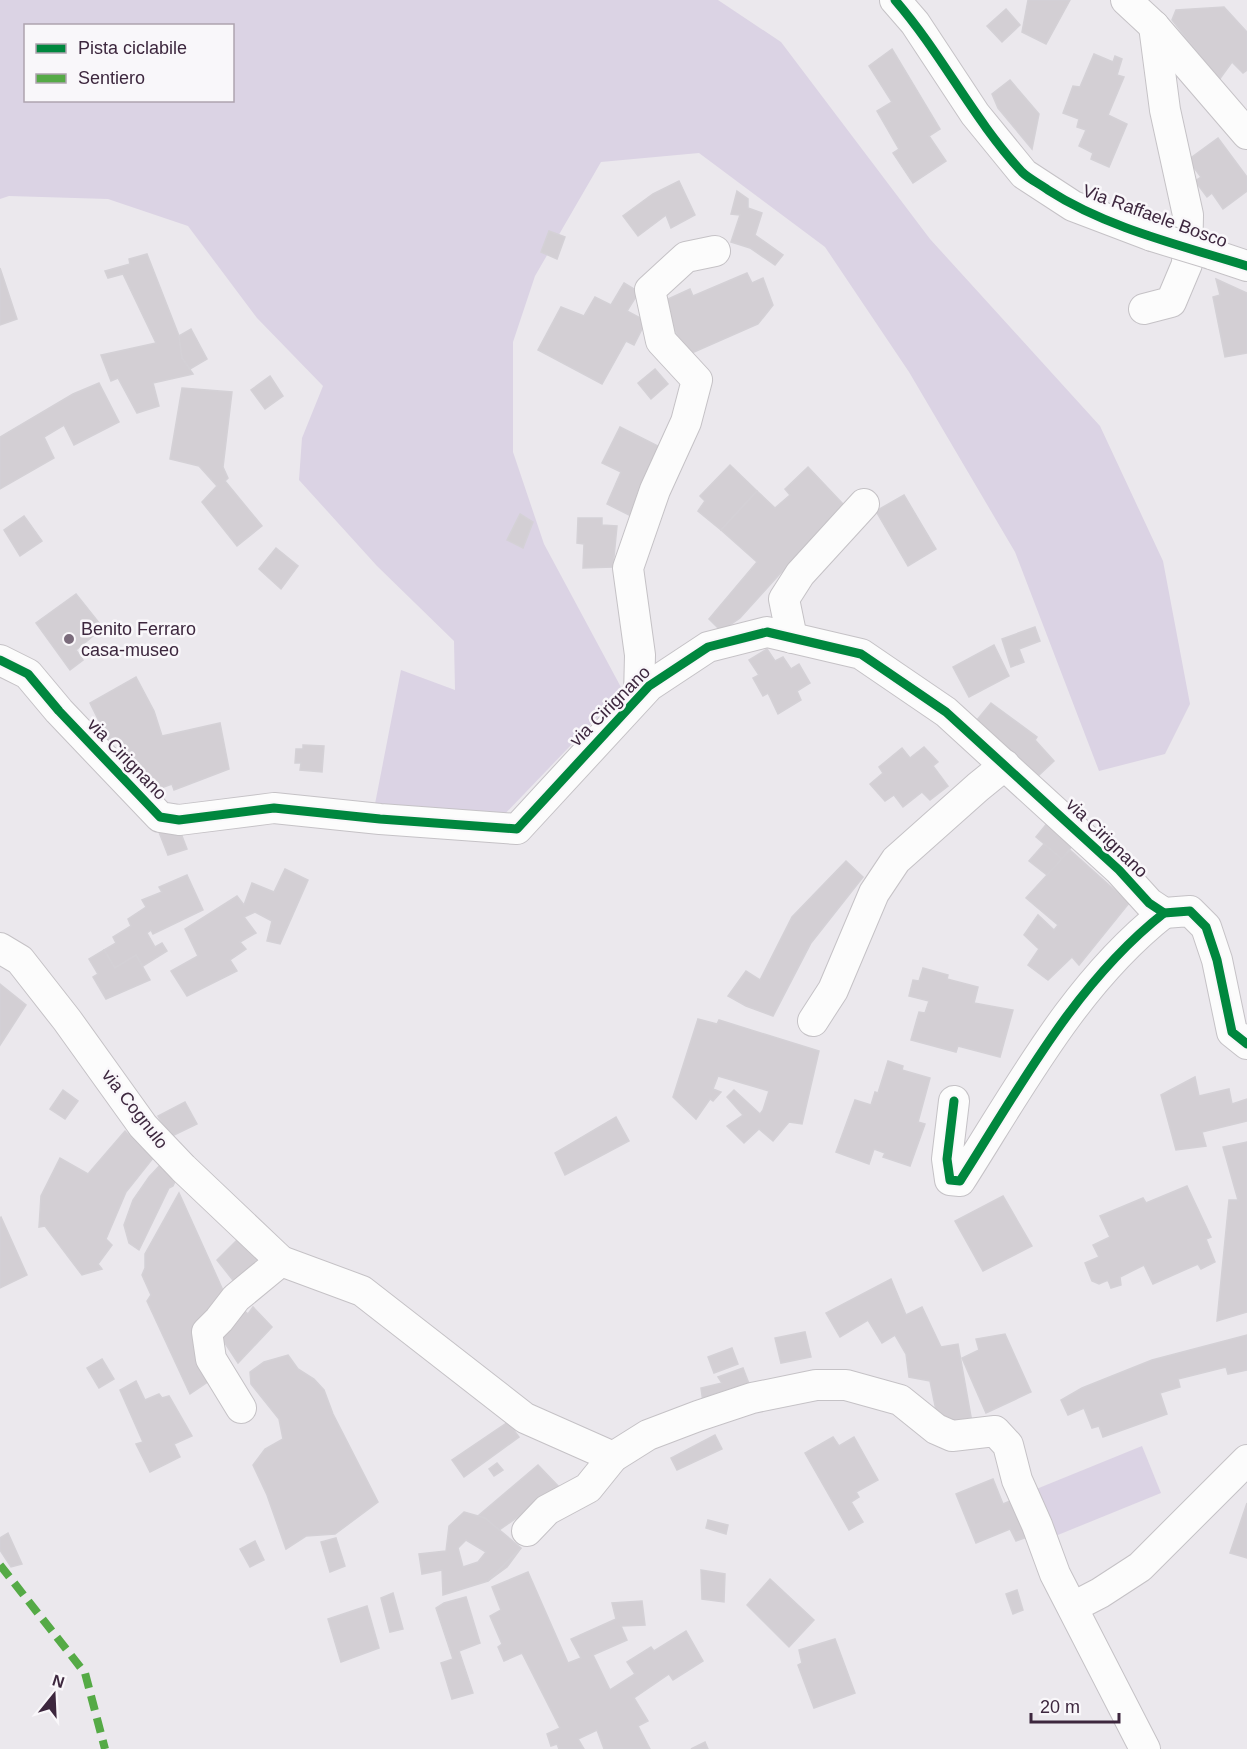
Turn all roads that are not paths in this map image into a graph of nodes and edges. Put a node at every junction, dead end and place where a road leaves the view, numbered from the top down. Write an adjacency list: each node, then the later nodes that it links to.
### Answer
1 (895, 0): 6 (street, Via Raffaele Bosco, bridge)
2 (1126, 0): 3 (street)
3 (1154, 26): 4 (street); 7 (street)
4 (1247, 134)
5 (715, 251): 11 (street)
6 (1247, 266)
7 (1144, 309)
8 (864, 504): 9 (street)
9 (792, 638): 11 (street, via Cirignano); 12 (street, via Cirignano)
10 (0, 660): 11 (street, via Cirignano)
11 (639, 696)
12 (1005, 765): 13 (street, via Cirignano); 15 (street)
13 (1164, 913): 16 (street); 17 (street)
14 (0, 948): 18 (street, via Cognulo)
15 (813, 1021)
16 (1247, 1044)
17 (954, 1101)
18 (281, 1261): 19 (street); 20 (street)
19 (242, 1408)
20 (613, 1457): 22 (street); 23 (street)
21 (1247, 1460): 23 (street)
22 (527, 1531)
23 (1073, 1607): 24 (street)
24 (1145, 1749)

